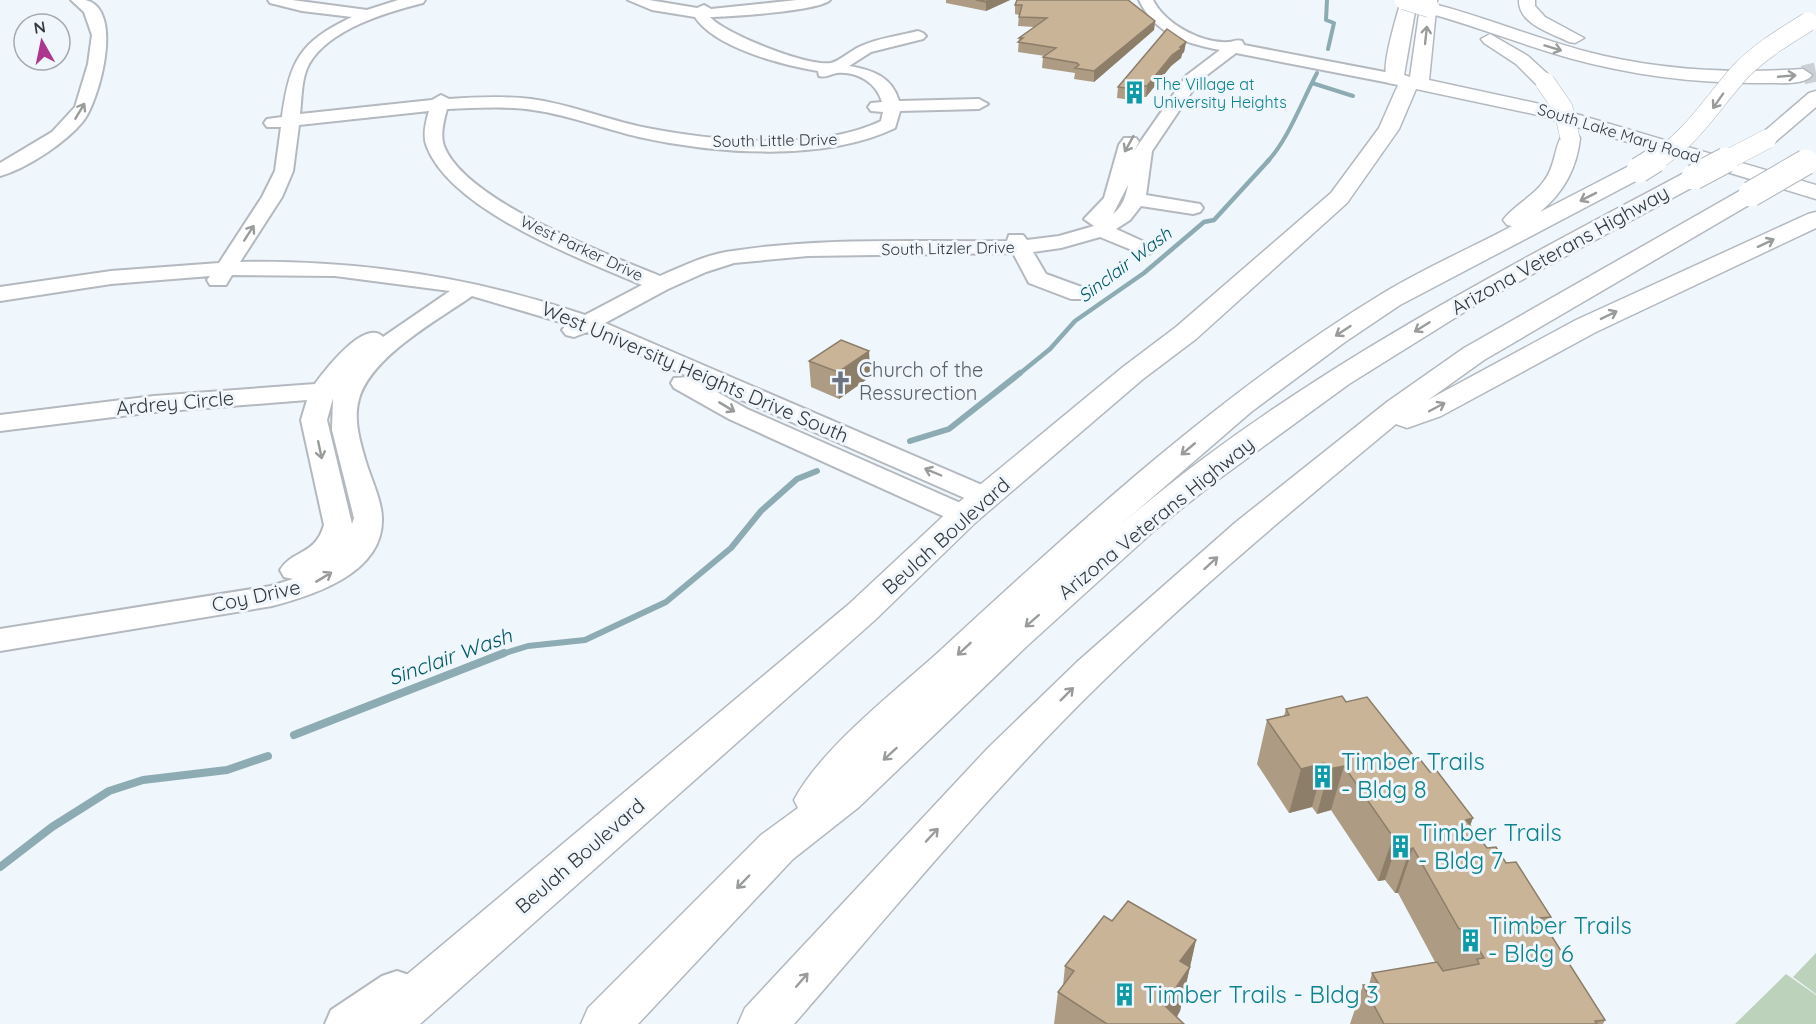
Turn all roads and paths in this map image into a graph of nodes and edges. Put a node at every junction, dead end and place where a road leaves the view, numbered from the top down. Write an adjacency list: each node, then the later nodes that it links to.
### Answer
1 (78, 0): 36 (street, one-way to 1)
2 (275, 0): 17 (street)
3 (295, 0): 17 (street)
4 (395, 0): 17 (street)
5 (418, 0): 17 (street)
6 (635, 0): 18 (street)
7 (653, 0): 18 (street)
8 (796, 0): 18 (street)
9 (823, 0): 18 (street)
10 (1146, 0): 22 (street)
11 (1162, 0): 22 (street)
12 (1404, 0): 16 (main road, bridge)
13 (1409, 0): 27 (main road, Beulah Boulevard)
14 (1527, 0): 24 (main road)
15 (60, 1): 23 (street)
16 (1430, 4): 20 (main road); 27 (main road, one-way to 16)
17 (365, 11): 33 (street)
18 (697, 11): 25 (street)
19 (1816, 18): 46 (main road, one-way to 46, bridge)
20 (1496, 35): 26 (main road, one-way to 26); 46 (main road, bridge)
21 (918, 36): 25 (street)
22 (1227, 44): 27 (street); 39 (street); 44 (street, South Litzler Drive, one-way to 44)
23 (82, 45)
24 (1811, 56)
25 (828, 71): 32 (street)
26 (1803, 75)
27 (1413, 79): 37 (main road, South Lake Mary Road); 38 (main road, South Lake Mary Road); 58 (main road, Beulah Boulevard)
28 (1816, 97): 62 (main road, Arizona Veterans Highway, one-way to 62, bridge)
29 (67, 100): 35 (street)
30 (449, 102): 32 (street, South Little Drive); 33 (street, South Little Drive); 48 (street, West Parker Drive)
31 (979, 104): 32 (street)
32 (884, 107)
33 (282, 119): 43 (street); 47 (street, one-way to 33)
34 (1811, 158): 57 (main road, bridge)
35 (0, 160)
36 (0, 170)
37 (1816, 184)
38 (1816, 192)
39 (1135, 198): 40 (street); 42 (street, South Litzler Drive)
40 (1193, 208)
41 (1816, 219): 57 (main road, one-way to 41)
42 (1101, 230): 44 (street, South Litzler Drive); 45 (street)
43 (227, 234)
44 (1018, 243): 48 (street, South Litzler Drive); 51 (street)
45 (1144, 249)
46 (1448, 269): 62 (main road, one-way to 62)
47 (210, 271): 49 (street, West University Heights Drive South); 50 (street, West University Heights Drive South); 52 (street, West University Heights Drive South)
48 (660, 277): 53 (street, South Litzler Drive)
49 (449, 292): 53 (street, West University Heights Drive South); 54 (street)
50 (0, 294)
51 (1079, 294)
52 (0, 305)
53 (569, 325): 58 (street, West University Heights Drive South)
54 (334, 396): 55 (street, Ardrey Circle); 56 (street, Ardrey Circle); 59 (street, Coy Drive)
55 (0, 423)
56 (0, 434)
57 (1364, 436): 67 (main road, one-way to 57)
58 (975, 506): 63 (main road, Beulah Boulevard)
59 (342, 551): 60 (street, Coy Drive); 61 (street, Coy Drive, one-way to 59)
60 (0, 622)
61 (0, 640)
62 (777, 847): 66 (main road, Arizona Veterans Highway, one-way to 66)
63 (556, 877): 64 (street); 65 (main road, Beulah Boulevard)
64 (346, 1024)
65 (385, 1024)
66 (606, 1024)
67 (763, 1024)

